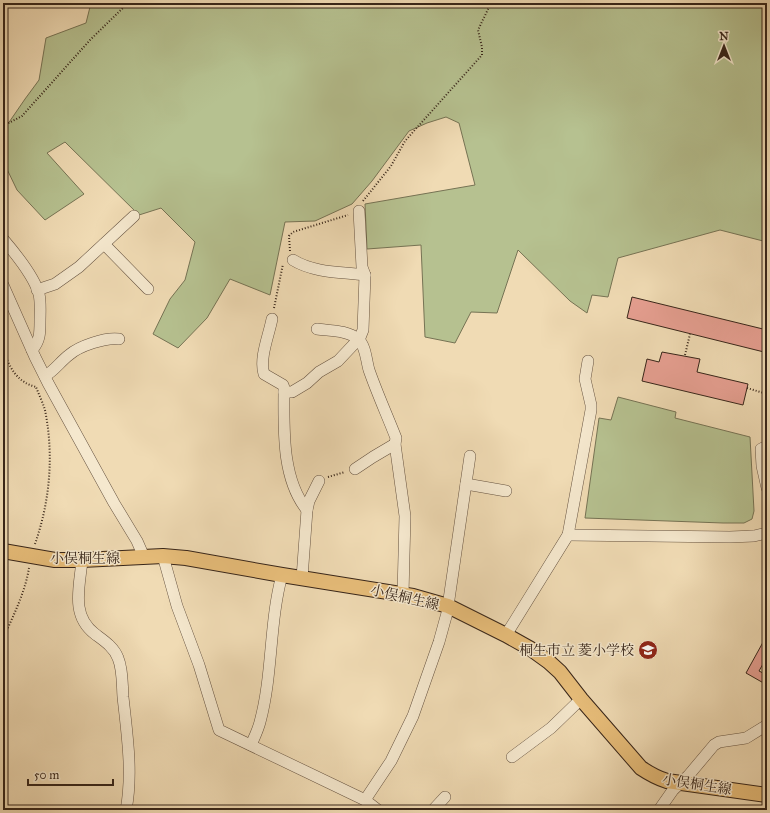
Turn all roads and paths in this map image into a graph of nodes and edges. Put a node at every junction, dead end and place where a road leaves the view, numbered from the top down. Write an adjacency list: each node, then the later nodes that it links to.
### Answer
1 (128, 3): 3 (path)
2 (491, 3): 4 (path)
3 (3, 126)
4 (359, 211): 8 (path); 9 (street)
5 (134, 216): 7 (street)
6 (3, 239): 12 (street)
7 (104, 244): 11 (street); 12 (street)
8 (288, 262): 9 (street); 13 (path)
9 (365, 275): 17 (street)
10 (3, 285): 19 (street)
11 (148, 289)
12 (37, 290): 19 (street)
13 (272, 320): 24 (street)
14 (316, 329): 17 (street)
15 (690, 334): 20 (path)
16 (120, 339): 22 (street)
17 (359, 340): 24 (street); 26 (street)
18 (3, 349): 40 (path)
19 (32, 350): 22 (street)
20 (685, 355)
21 (588, 361): 36 (street)
22 (45, 376): 42 (street)
23 (747, 388): 25 (path)
24 (284, 392): 34 (street)
25 (767, 394)
26 (395, 444): 29 (street); 46 (street)
27 (767, 446): 32 (street)
28 (470, 456): 31 (street)
29 (355, 469): 30 (path)
30 (319, 480): 34 (street)
31 (466, 484): 33 (street); 47 (street)
32 (767, 488)
33 (506, 491)
34 (307, 510): 45 (street)
35 (767, 533): 37 (street)
36 (568, 536): 37 (street); 48 (street)
37 (730, 537): 38 (street)
38 (767, 542)
39 (3, 551): 40 (main road, 小俣桐生線)
40 (31, 556): 43 (main road, 小俣桐生線); 49 (path)
41 (163, 556): 42 (main road, 小俣桐生線); 44 (main road, 小俣桐生線); 52 (street)
42 (144, 557): 43 (main road, 小俣桐生線)
43 (82, 560): 58 (street)
44 (282, 575): 45 (main road, 小俣桐生線); 52 (street)
45 (302, 578): 46 (main road, 小俣桐生線)
46 (403, 594): 47 (main road, 小俣桐生線)
47 (448, 606): 48 (main road, 小俣桐生線); 57 (street)
48 (506, 635): 50 (main road, 小俣桐生線)
49 (3, 639)
50 (581, 699): 53 (street); 54 (main road, 小俣桐生線)
51 (767, 725): 54 (street)
52 (251, 745): 57 (street)
53 (512, 757)
54 (682, 783): 55 (main road, 小俣桐生線); 61 (street)
55 (767, 795)
56 (445, 797): 60 (street)
57 (365, 800): 59 (street)
58 (126, 810)
59 (378, 810)
60 (433, 810)
61 (659, 810)

